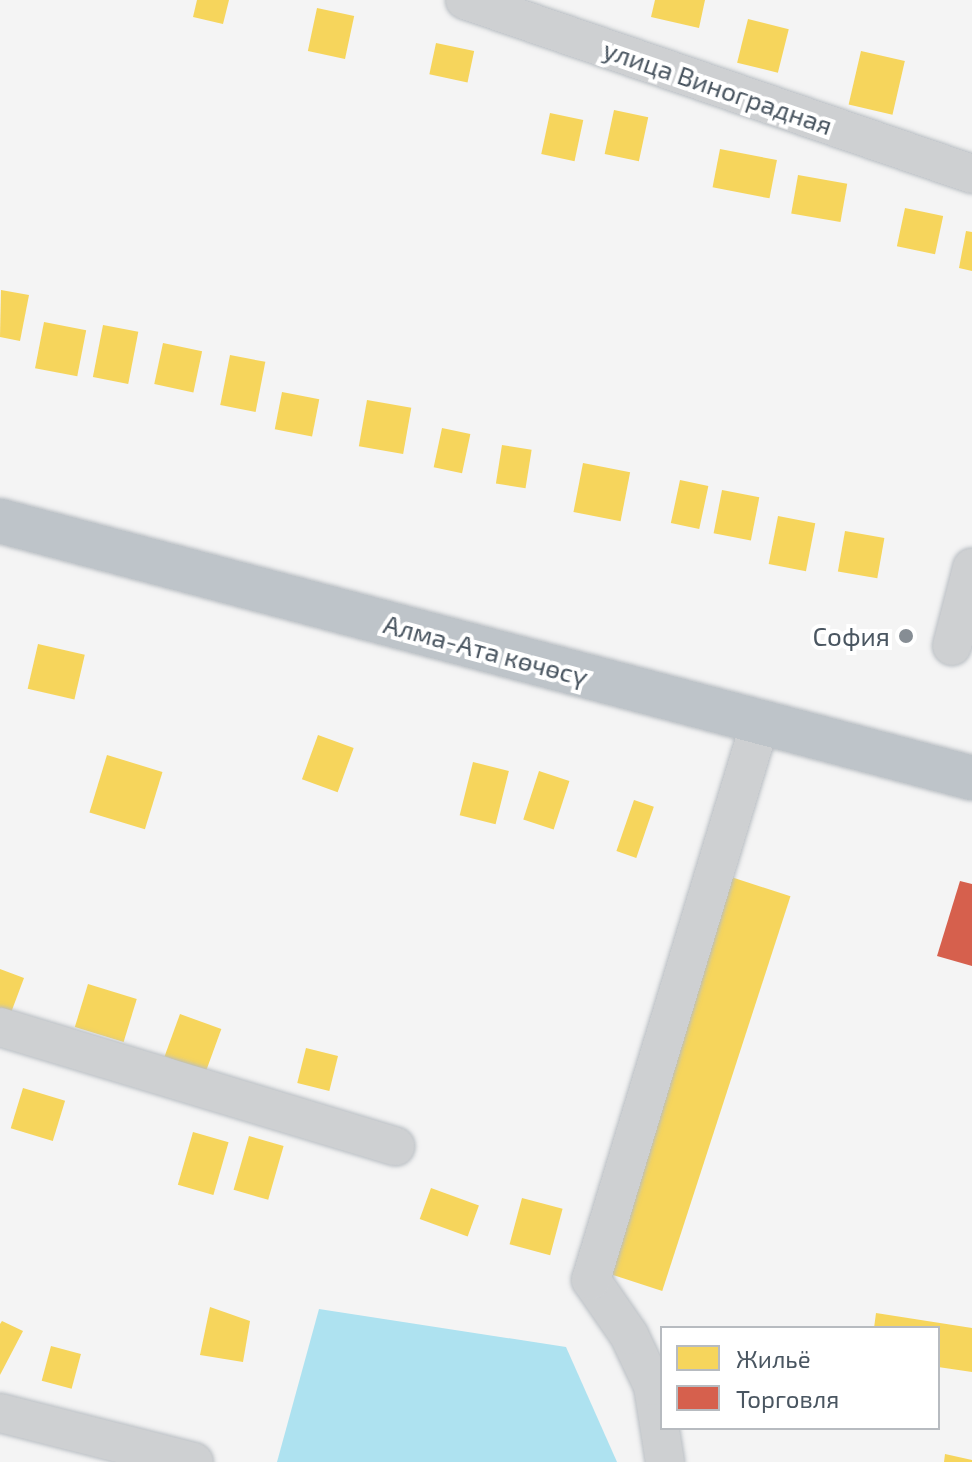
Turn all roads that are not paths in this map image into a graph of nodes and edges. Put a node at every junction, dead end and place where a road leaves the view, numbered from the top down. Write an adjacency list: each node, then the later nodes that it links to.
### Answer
1 (465, 0): 2 (street, улица Виноградная)
2 (972, 174)
3 (0, 521): 6 (highway, Алма-Ата көчөсү)
4 (972, 568): 5 (street)
5 (952, 646)
6 (760, 723): 7 (highway, Алма-Ата көчөсү); 12 (street)
7 (972, 778)
8 (0, 1027): 9 (street)
9 (395, 1146)
10 (0, 1413): 11 (street)
11 (194, 1462)
12 (665, 1462)

